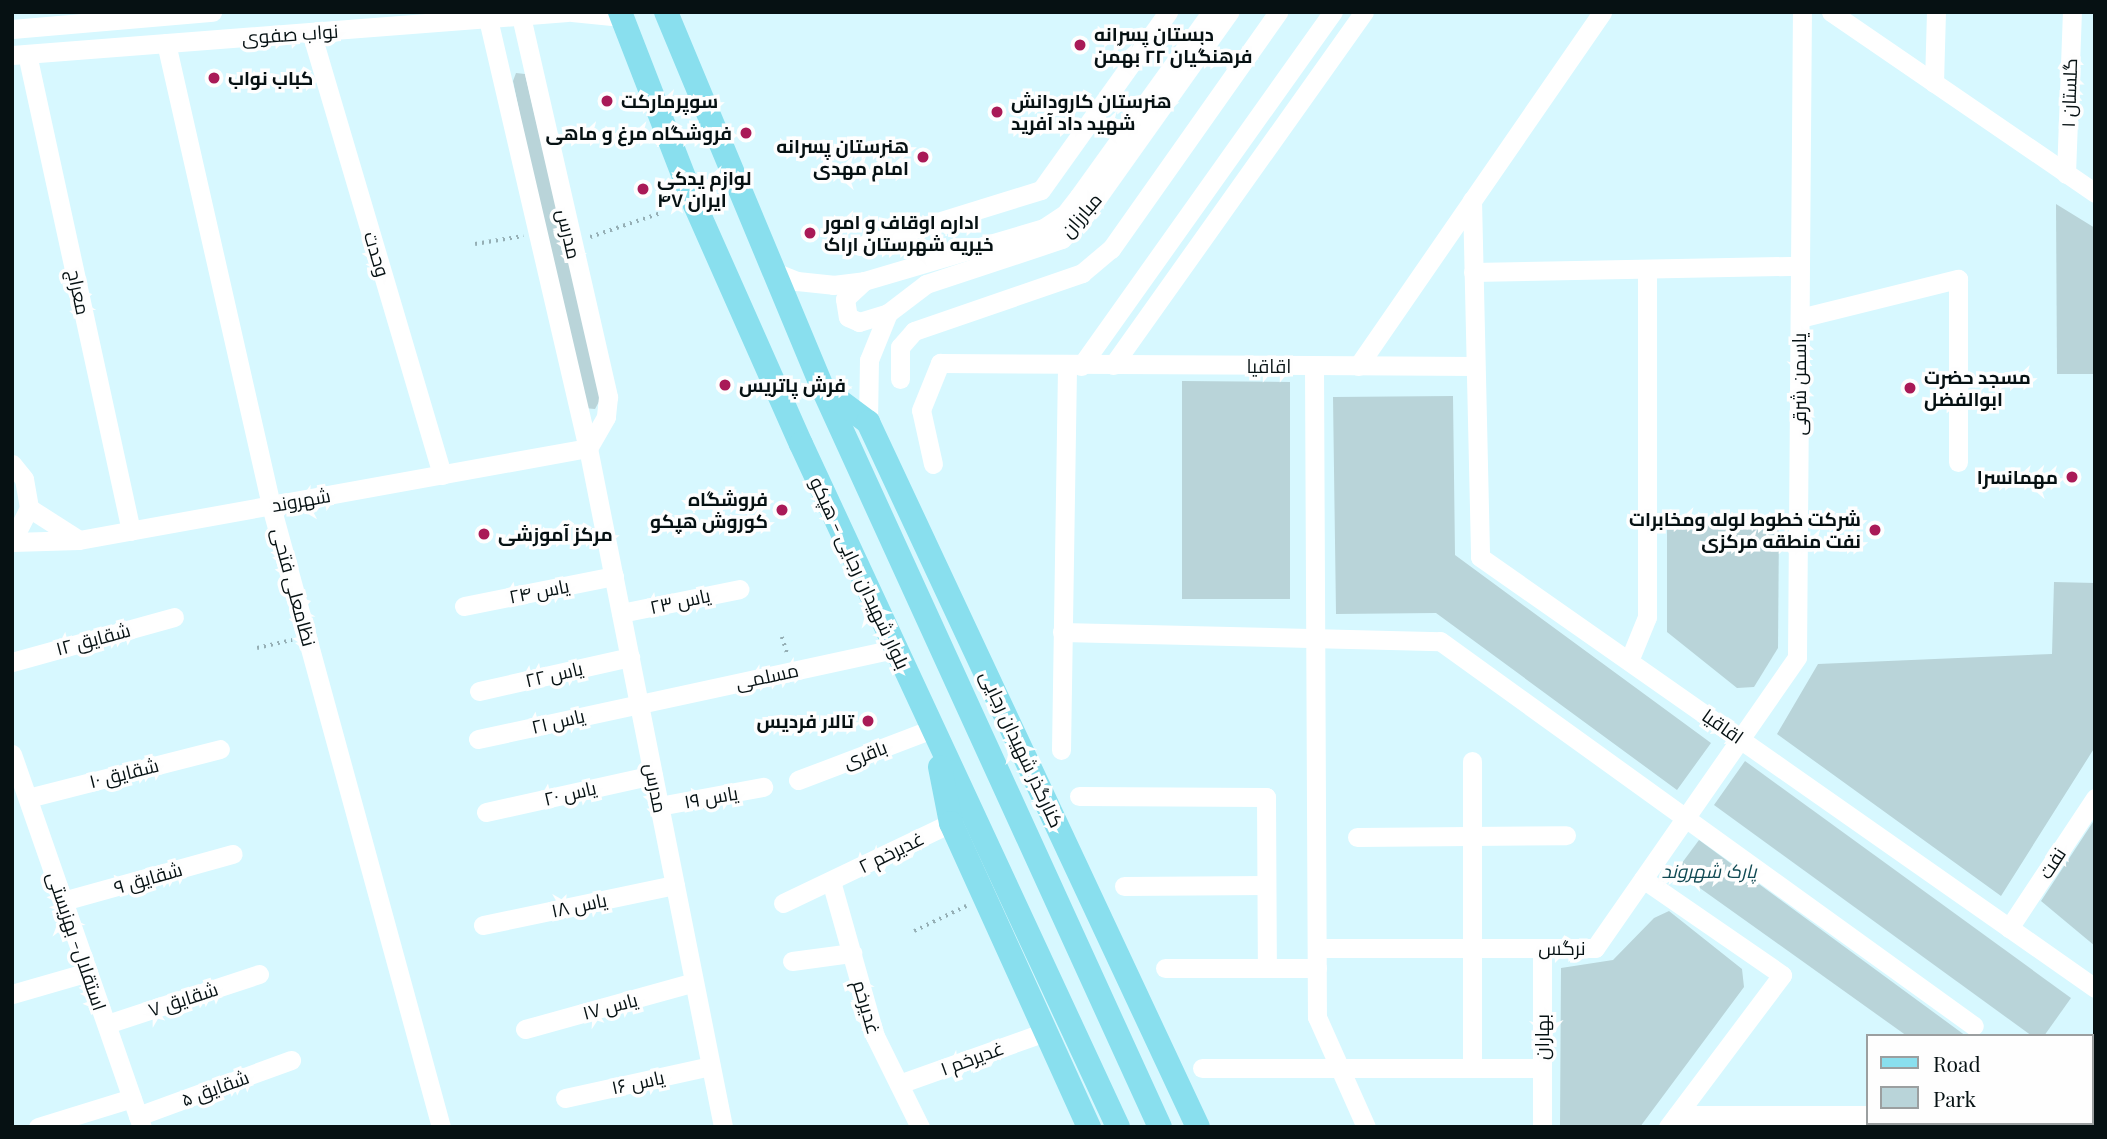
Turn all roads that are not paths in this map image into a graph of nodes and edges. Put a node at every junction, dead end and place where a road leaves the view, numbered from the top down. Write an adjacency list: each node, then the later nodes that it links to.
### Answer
1 (212, 12): 15 (street)
2 (570, 12): 16 (street, نواب صفوی); 17 (street, نواب صفوی)
3 (666, 12): 31 (main road)
4 (1168, 12): 28 (street)
5 (1211, 12): 33 (street, مبارزان)
6 (1229, 12): 34 (street, مبارزان)
7 (1278, 12): 41 (street)
8 (1333, 12): 40 (street)
9 (1364, 12): 36 (street)
10 (1602, 12): 27 (street)
11 (1802, 12): 29 (street, یاسمن شرقی)
12 (1831, 12): 24 (street)
13 (1936, 12): 24 (street)
14 (2072, 12): 25 (street, گلستان ۱)
15 (166, 14): 19 (street)
16 (519, 14): 18 (street, نواب صفوی); 44 (street, مدرس)
17 (621, 15): 62 (main road, بلوار شهیدان رجایی - هپکو)
18 (488, 19): 21 (street, نواب صفوی); 44 (street, مدرس)
19 (39, 20): 20 (street)
20 (12, 29)
21 (310, 32): 22 (street, نواب صفوی); 49 (street, وحدت)
22 (166, 43): 23 (street, نواب صفوی); 50 (street, نظامعلی فتحی)
23 (20, 54): 52 (street, معراج)
24 (1934, 83): 25 (street)
25 (2066, 174): 26 (street)
26 (2095, 193)
27 (1472, 200): 32 (street); 38 (street)
28 (860, 246)
29 (1800, 266): 30 (street); 35 (street, یاسمن شرقی)
30 (1647, 268): 32 (street); 64 (street)
31 (772, 271): 33 (street, مبارزان); 42 (main road)
32 (1473, 272): 39 (street)
33 (864, 281): 34 (street)
34 (888, 313): 43 (street)
35 (1800, 318): 46 (street); 69 (street, یاسمن شرقی)
36 (1114, 365): 37 (street, اقاقیا); 40 (street, اقاقیا)
37 (1314, 366): 38 (street, اقاقیا); 61 (street)
38 (1358, 366): 39 (street, اقاقیا)
39 (1475, 366): 64 (street, اقاقیا)
40 (1072, 370): 47 (street, اقاقیا); 60 (street)
41 (900, 379)
42 (822, 388): 43 (main road, کنارگذر شهیدان رجایی); 132 (main road)
43 (868, 422): 133 (main road, کنارگذر شهیدان رجایی)
44 (588, 448): 49 (street, شهروند); 55 (street, مدرس)
45 (12, 454): 48 (street)
46 (1958, 463)
47 (933, 464)
48 (18, 472): 51 (street)
49 (442, 475): 50 (street, شهروند)
50 (271, 506): 52 (street, شهروند); 127 (street, نظامعلی فتحی)
51 (29, 508): 53 (street); 54 (street)
52 (131, 531): 53 (street, شهروند)
53 (79, 540): 54 (street, شهروند)
54 (12, 542)
55 (614, 576): 57 (street, یاس ۲۴); 58 (street, مدرس)
56 (740, 589): 58 (street, یاس ۲۳)
57 (464, 606)
58 (621, 613): 63 (street, مدرس)
59 (174, 617): 65 (street, شقایق ۱۲)
60 (1062, 632): 61 (street); 72 (street)
61 (1315, 636): 83 (street); 98 (street)
62 (895, 649): 67 (street, مسلمی); 68 (main road, بلوار شهیدان رجایی - هپکو)
63 (630, 657): 66 (street, یاس ۲۲); 67 (street, مدرس)
64 (1629, 661): 69 (street, اقاقیا)
65 (12, 662)
66 (479, 691)
67 (639, 703): 70 (street, یاس ۲۱); 75 (street, مدرس)
68 (932, 729): 76 (street, باقری); 84 (main road); 131 (main road, بلوار شهیدان رجایی - هپکو)
69 (1740, 738): 83 (street, نرگس); 97 (street, اقاقیا)
70 (478, 739)
71 (220, 749): 79 (street, شقایق ۱۰)
72 (1061, 750)
73 (12, 754): 79 (street, استقلال- بهزیستی)
74 (1472, 761): 87 (street)
75 (653, 775): 81 (street, مدرس); 82 (street, یاس ۲۰)
76 (799, 780)
77 (763, 787): 81 (street, یاس ۱۹)
78 (1079, 796): 92 (street)
79 (28, 798): 94 (street, استقلال- بهزیستی)
80 (2095, 798): 97 (street, نفت)
81 (659, 806): 91 (street, مدرس)
82 (486, 812)
83 (1684, 817): 89 (street, نرگس); 112 (street)
84 (951, 823): 90 (street, غدیرخم ۲); 114 (main road)
85 (1566, 835): 87 (street)
86 (1357, 836): 87 (street)
87 (1472, 836): 99 (street)
88 (233, 854): 94 (street, شقایق ۹)
89 (1643, 879): 100 (street, نرگس); 125 (street)
90 (831, 881): 95 (street, غدیرخم ۲); 101 (street, غدیرخم)
91 (675, 885): 96 (street, یاس ۱۸); 108 (street, مدرس)
92 (1266, 885): 93 (street); 104 (street)
93 (1124, 886)
94 (64, 901): 106 (street, استقلال- بهزیستی)
95 (783, 904)
96 (483, 925)
97 (2009, 928): 109 (street, اقاقیا)
98 (1317, 948): 99 (street, نرگس); 105 (street)
99 (1472, 948): 100 (street, نرگس); 119 (street)
100 (1542, 948): 120 (street, بهاران)
101 (852, 953): 102 (street); 121 (street, غدیرخم)
102 (792, 961)
103 (1165, 968): 104 (street)
104 (1267, 968): 105 (street)
105 (1317, 968): 118 (street)
106 (88, 972): 110 (street); 111 (street, استقلال- بهزیستی)
107 (259, 974): 111 (street, شقایق ۷)
108 (694, 982): 113 (street, یاس ۱۷); 116 (street, مدرس)
109 (2095, 988)
110 (12, 994)
111 (107, 1024): 123 (street, استقلال- بهزیستی)
112 (1974, 1026)
113 (525, 1029)
114 (1045, 1032): 121 (street, غدیرخم ۱); 130 (main road)
115 (291, 1060): 123 (street, شقایق ۵)
116 (711, 1066): 122 (street, یاس ۱۶); 128 (street, مدرس)
117 (1202, 1068): 118 (street)
118 (1340, 1068): 119 (street); 134 (street)
119 (1472, 1068): 120 (street)
120 (1542, 1068): 135 (street, بهاران)
121 (900, 1084): 129 (street, غدیرخم)
122 (565, 1098)
123 (137, 1114): 126 (street, شقایق ۵)
124 (1866, 1115): 125 (street)
125 (1672, 1121)
126 (38, 1127)
127 (441, 1127)
128 (723, 1127)
129 (920, 1127)
130 (1090, 1127)
131 (1118, 1127)
132 (1160, 1127)
133 (1198, 1127)
134 (1366, 1127)
135 (1542, 1127)

